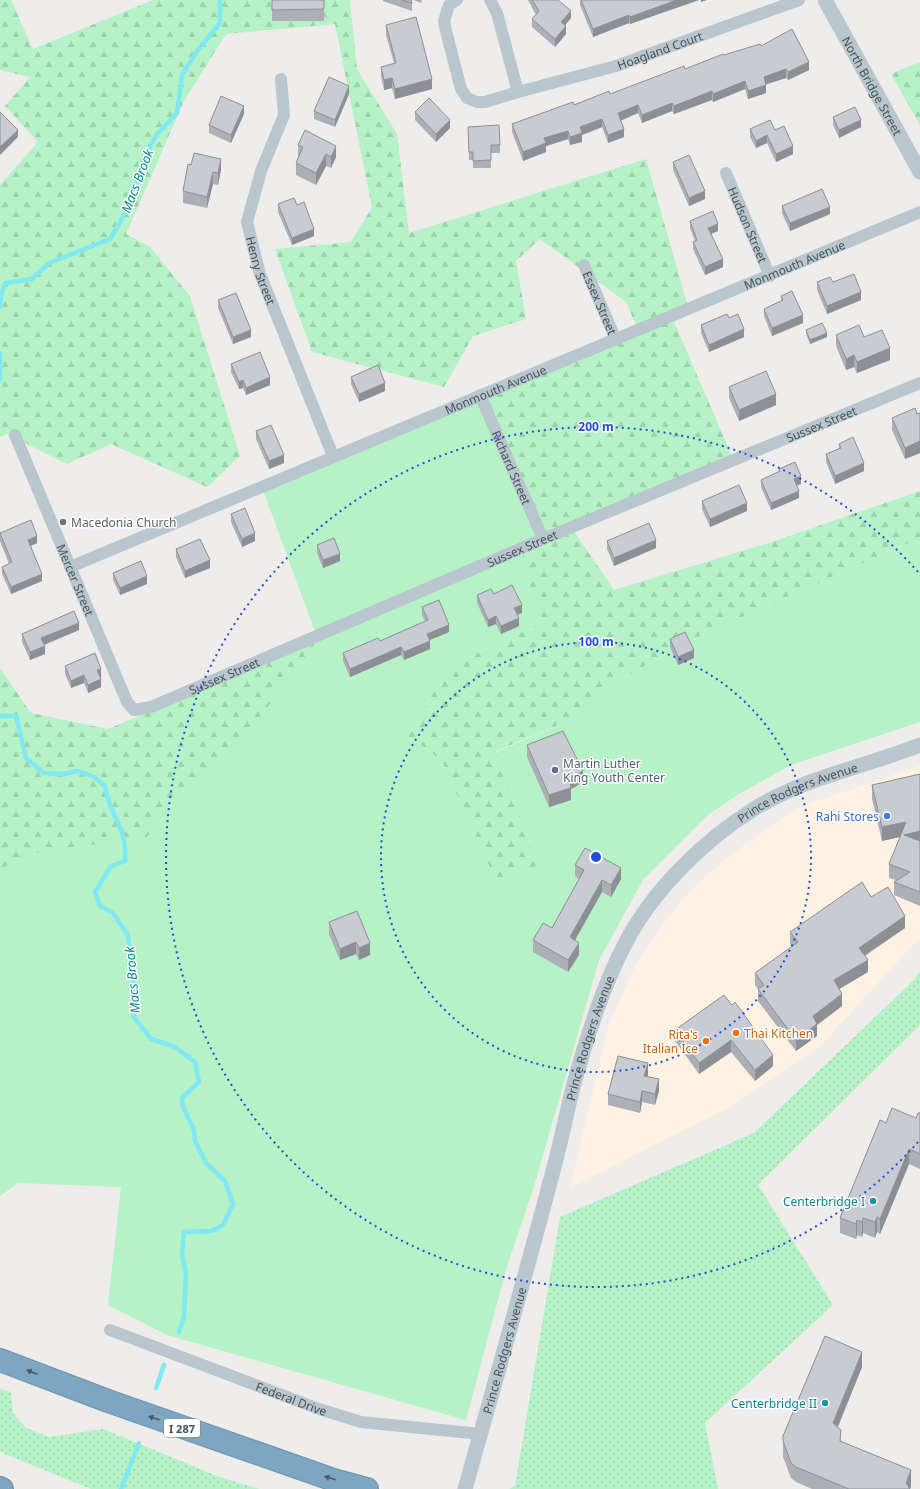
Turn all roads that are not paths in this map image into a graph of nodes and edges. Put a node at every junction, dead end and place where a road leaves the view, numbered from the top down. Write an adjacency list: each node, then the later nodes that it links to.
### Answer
1 (457, 0): 6 (street, Hoagland Court)
2 (490, 0): 6 (street)
3 (799, 0): 6 (street, Hoagland Court)
4 (826, 0): 7 (street, North Bridge Street)
5 (281, 79): 16 (street, Henry Street)
6 (518, 92)
7 (920, 172)
8 (726, 173): 11 (street, Hudson Street)
9 (920, 212): 11 (street, Monmouth Avenue)
10 (584, 265): 12 (street, Essex Street)
11 (770, 276): 12 (street, Monmouth Avenue)
12 (616, 340): 14 (street, Monmouth Avenue)
13 (920, 383): 17 (street, Sussex Street)
14 (480, 395): 16 (street, Monmouth Avenue); 17 (street, Richard Street)
15 (15, 434): 18 (street, Mercer Street)
16 (333, 456): 18 (street, Monmouth Avenue)
17 (543, 539): 19 (street, Sussex Street)
18 (70, 567): 19 (street, Mercer Street)
19 (127, 702)
20 (920, 744): 23 (street, Prince Rodgers Avenue)
21 (110, 1330): 23 (street, Federal Drive)
22 (0, 1360): 24 (highway, I 287, one-way to 22)
23 (481, 1434): 25 (street, Prince Rodgers Avenue)
24 (367, 1489)
25 (466, 1489)

